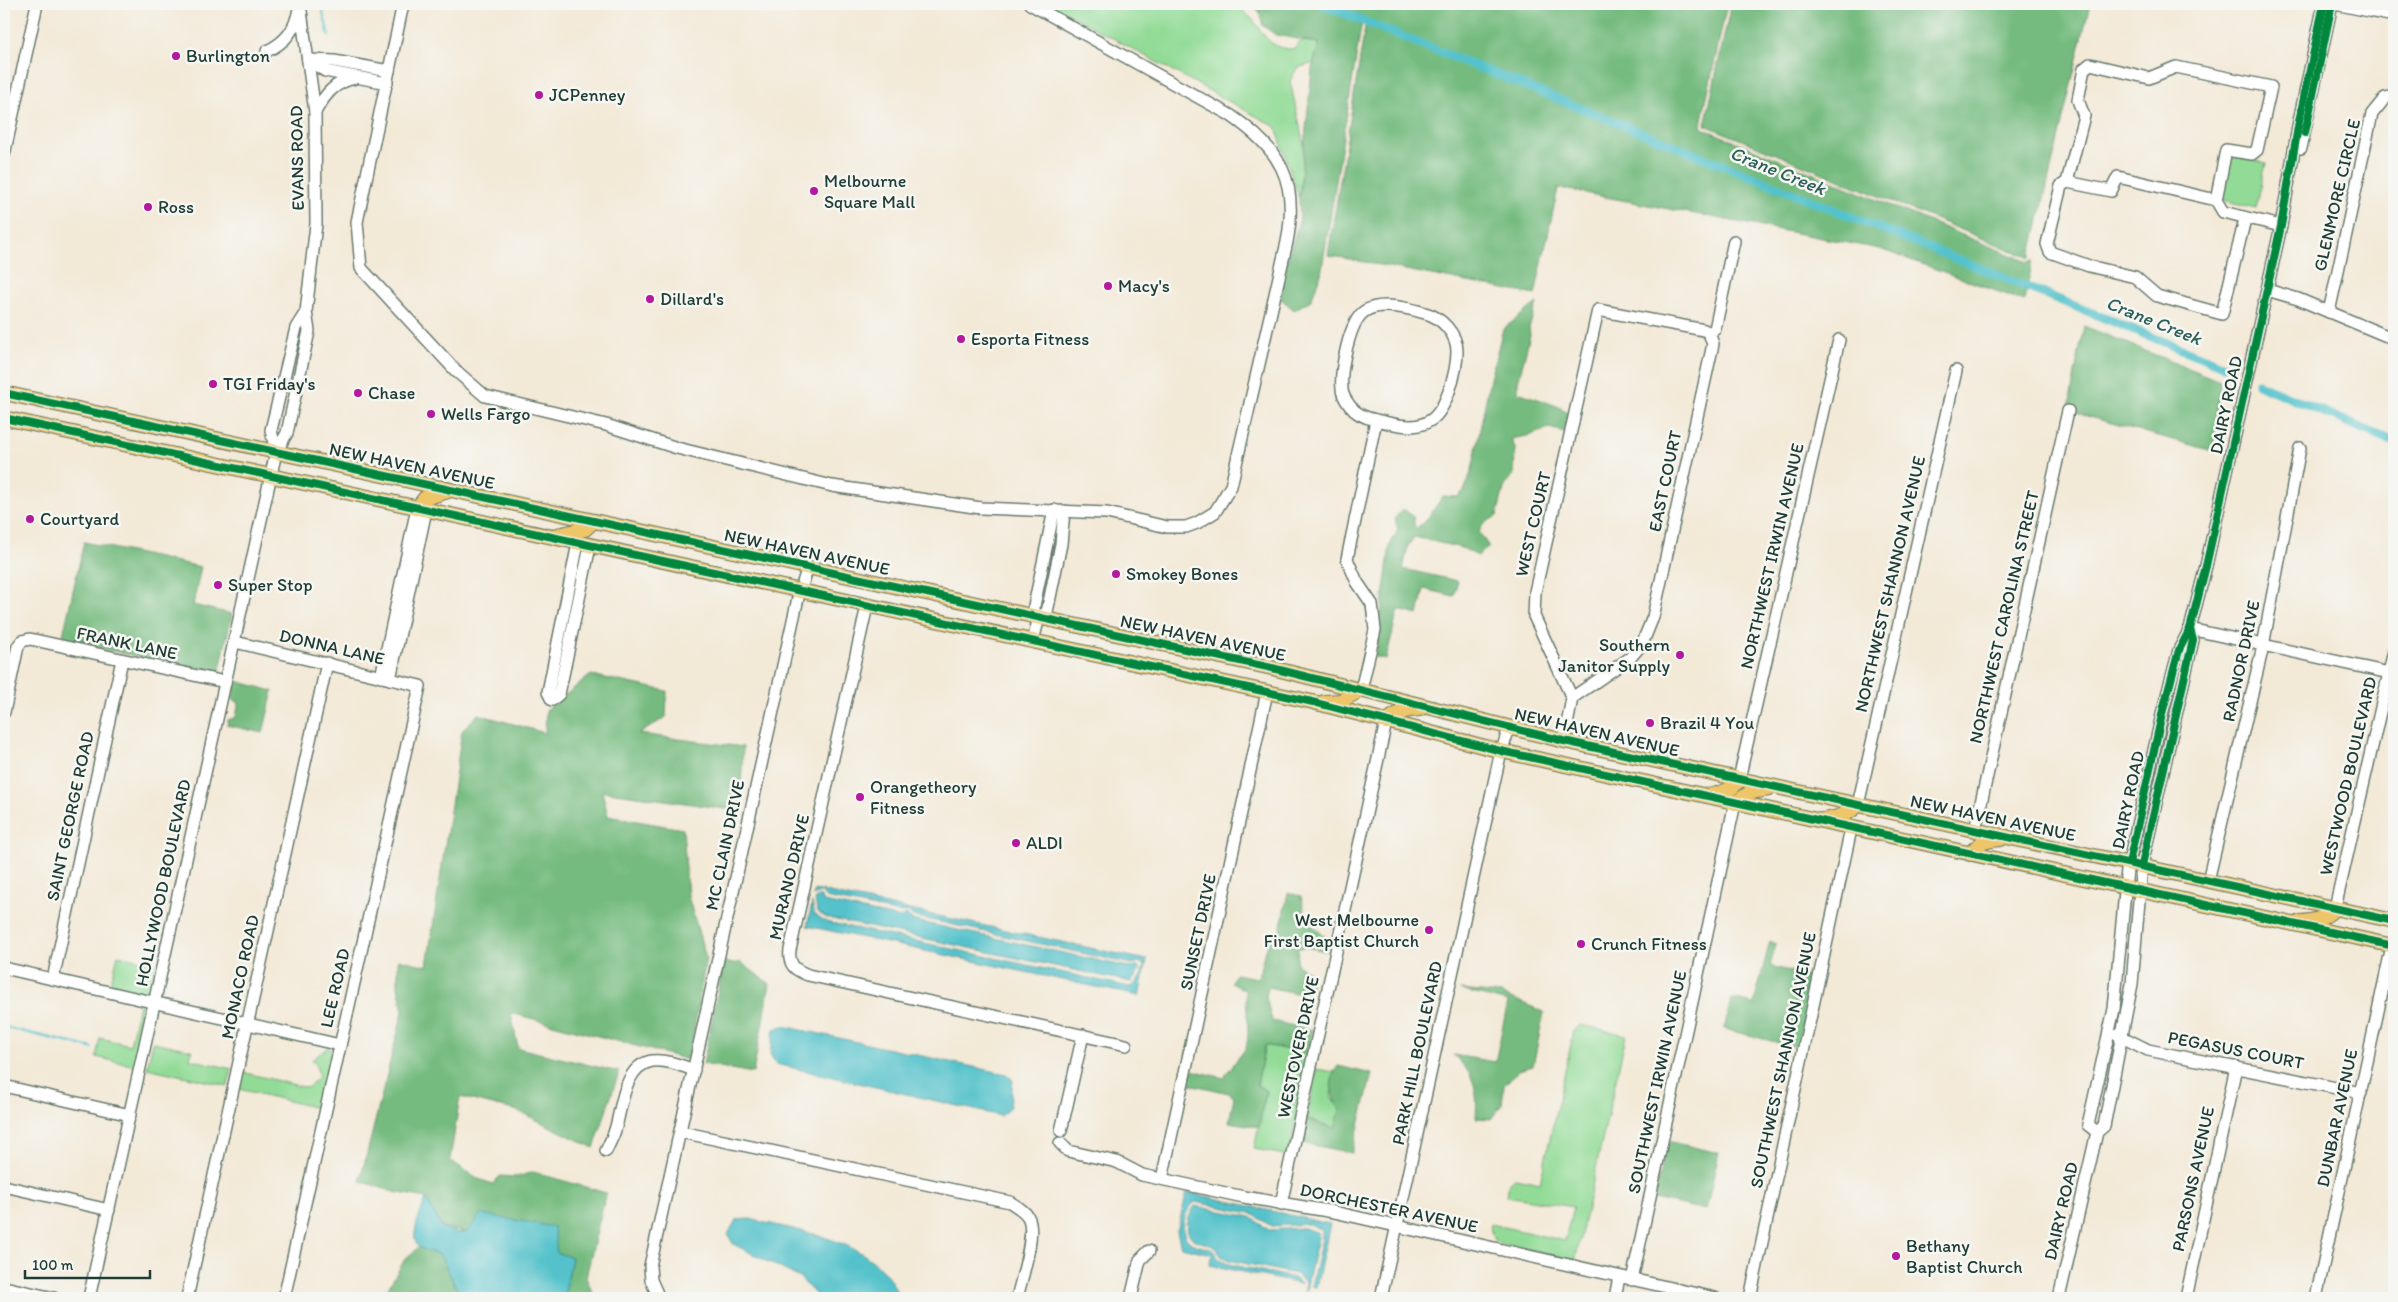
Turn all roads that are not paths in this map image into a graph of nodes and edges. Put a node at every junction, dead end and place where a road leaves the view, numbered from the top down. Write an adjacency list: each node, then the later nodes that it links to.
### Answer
1 (37, 4): 15 (street)
2 (300, 4): 8 (street); 9 (street, EVANS ROAD)
3 (403, 4): 10 (street)
4 (1030, 4): 37 (street)
5 (2324, 4): 17 (street, DAIRY ROAD)
6 (2334, 4): 7 (street); 17 (street, DAIRY ROAD)
7 (2394, 16)
8 (267, 51)
9 (308, 60): 10 (street); 11 (street); 14 (street, EVANS ROAD)
10 (389, 71): 12 (street)
11 (359, 78): 12 (street); 14 (street)
12 (387, 83): 37 (street)
13 (2394, 96): 23 (street, GLENMORE CIRCLE)
14 (315, 112): 33 (street, EVANS ROAD)
15 (4, 155)
16 (2067, 182): 18 (street); 18 (street); 19 (street)
17 (2289, 188): 20 (street, DAIRY ROAD)
18 (2216, 200): 19 (street)
19 (2246, 219): 20 (street)
20 (2282, 226): 22 (street, DAIRY ROAD)
21 (1734, 241): 24 (street, EAST COURT)
22 (2267, 290): 23 (street); 46 (street, DAIRY ROAD)
23 (2329, 312): 25 (street)
24 (1709, 334): 59 (street, EAST COURT); 59 (street, WEST COURT)
25 (2394, 339)
26 (1839, 340): 67 (street, NORTHWEST IRWIN AVENUE)
27 (1956, 371): 71 (street, NORTHWEST SHANNON AVENUE)
28 (4, 393): 33 (main road, NEW HAVEN AVENUE)
29 (2068, 411): 74 (street, NORTHWEST CAROLINA STREET)
30 (4, 418): 34 (main road)
31 (1376, 420): 31 (street); 57 (street)
32 (2300, 448): 49 (street, RADNOR DRIVE)
33 (276, 452): 34 (street, EVANS ROAD); 35 (main road, NEW HAVEN AVENUE)
34 (272, 476): 36 (main road); 48 (street, HOLLYWOOD BOULEVARD)
35 (454, 490): 36 (main road); 38 (main road, NEW HAVEN AVENUE)
36 (421, 509): 40 (main road); 54 (street)
37 (1059, 510): 45 (street)
38 (594, 521): 39 (main road, NEW HAVEN AVENUE); 40 (main road)
39 (616, 526): 41 (main road); 42 (main road, NEW HAVEN AVENUE)
40 (548, 537): 41 (main road)
41 (584, 544): 41 (street); 43 (main road)
42 (808, 568): 43 (street, MC CLAIN DRIVE); 45 (main road, NEW HAVEN AVENUE)
43 (800, 591): 44 (main road); 95 (street, MC CLAIN DRIVE)
44 (868, 606): 47 (main road); 90 (street, MURANO DRIVE)
45 (1039, 617): 47 (street); 57 (main road, NEW HAVEN AVENUE)
46 (2190, 629): 49 (street); 77 (street, DAIRY ROAD)
47 (1033, 641): 58 (main road)
48 (235, 642): 52 (street, DONNA LANE); 55 (street, HOLLYWOOD BOULEVARD)
49 (2264, 646): 53 (street); 78 (street, RADNOR DRIVE)
50 (2394, 652): 53 (street, WESTWOOD BOULEVARD)
51 (122, 660): 55 (street, FRANK LANE); 62 (street, FRANK LANE); 86 (street, SAINT GEORGE ROAD)
52 (327, 663): 54 (street, DONNA LANE); 88 (street, MONACO ROAD)
53 (2392, 674): 81 (street, WESTWOOD BOULEVARD)
54 (386, 678): 56 (street, DONNA LANE)
55 (225, 682): 87 (street, HOLLYWOOD BOULEVARD)
56 (420, 686): 92 (street, LEE ROAD)
57 (1360, 690): 60 (main road); 61 (main road, NEW HAVEN AVENUE)
58 (1267, 692): 60 (main road); 104 (street, SUNSET DRIVE)
59 (1572, 698): 65 (street)
60 (1313, 702): 63 (main road)
61 (1428, 708): 63 (main road); 64 (main road, NEW HAVEN AVENUE)
62 (4, 712)
63 (1386, 722): 66 (main road); 106 (street, WESTOVER DRIVE)
64 (1509, 728): 65 (main road, NEW HAVEN AVENUE); 66 (street, PARK HILL BOULEVARD)
65 (1564, 741): 67 (main road, NEW HAVEN AVENUE)
66 (1501, 751): 69 (main road); 108 (street, PARK HILL BOULEVARD)
67 (1739, 779): 68 (main road, NEW HAVEN AVENUE); 69 (main road)
68 (1778, 788): 70 (main road); 71 (main road, NEW HAVEN AVENUE)
69 (1705, 797): 70 (main road)
70 (1735, 803): 72 (main road); 111 (street, SOUTHWEST IRWIN AVENUE)
71 (1858, 805): 72 (main road); 74 (main road, NEW HAVEN AVENUE)
72 (1818, 821): 73 (main road)
73 (1851, 829): 76 (main road); 123 (street, SOUTHWEST SHANNON AVENUE)
74 (1974, 830): 75 (main road, NEW HAVEN AVENUE)
75 (2012, 838): 76 (main road); 77 (main road, NEW HAVEN AVENUE)
76 (1970, 854): 79 (main road)
77 (2136, 864): 78 (main road, NEW HAVEN AVENUE); 79 (street, DAIRY ROAD); 80 (street, DAIRY ROAD)
78 (2208, 881): 81 (main road, NEW HAVEN AVENUE)
79 (2127, 888): 80 (main road); 89 (street, DAIRY ROAD)
80 (2141, 891): 83 (main road); 91 (street, DAIRY ROAD)
81 (2334, 908): 82 (main road, NEW HAVEN AVENUE); 83 (main road)
82 (2394, 921)
83 (2287, 923): 84 (main road)
84 (2394, 946): 97 (street, DUNBAR AVENUE)
85 (4, 968): 86 (street)
86 (52, 979): 87 (street)
87 (155, 1002): 88 (street); 98 (street, HOLLYWOOD BOULEVARD)
88 (248, 1024): 92 (street); 115 (street, MONACO ROAD)
89 (2109, 1030): 91 (street, PEGASUS COURT); 101 (street, DAIRY ROAD)
90 (1083, 1035): 93 (street, MURANO DRIVE); 99 (street)
91 (2123, 1038): 94 (street, PEGASUS COURT); 101 (street, DAIRY ROAD)
92 (340, 1045): 116 (street, LEE ROAD)
93 (1126, 1045)
94 (2236, 1067): 97 (street, PEGASUS COURT); 125 (street, PARSONS AVENUE)
95 (694, 1070): 100 (street, MC CLAIN DRIVE); 103 (street)
96 (4, 1086): 98 (street)
97 (2361, 1093): 126 (street, DUNBAR AVENUE)
98 (130, 1115): 107 (street, HOLLYWOOD BOULEVARD)
99 (1061, 1131)
100 (681, 1132): 117 (street, MC CLAIN DRIVE); 118 (street)
101 (2097, 1132): 124 (street, DAIRY ROAD)
102 (1060, 1144): 104 (street, DORCHESTER AVENUE)
103 (606, 1152)
104 (1162, 1180): 106 (street, DORCHESTER AVENUE)
105 (4, 1186): 107 (street)
106 (1282, 1204): 108 (street, DORCHESTER AVENUE)
107 (110, 1210): 114 (street, HOLLYWOOD BOULEVARD)
108 (1397, 1226): 110 (street, DORCHESTER AVENUE); 120 (street, PARK HILL BOULEVARD)
109 (1149, 1251): 119 (street)
110 (1619, 1277): 111 (street, DORCHESTER AVENUE); 121 (street)
111 (1632, 1280): 122 (street, DORCHESTER AVENUE)
112 (4, 1287): 113 (street)
113 (54, 1298)
114 (89, 1298)
115 (187, 1298)
116 (284, 1298)
117 (659, 1298)
118 (1017, 1298)
119 (1131, 1298)
120 (1381, 1298)
121 (1614, 1298)
122 (1715, 1298)
123 (1750, 1298)
124 (2058, 1298)
125 (2186, 1298)
126 (2316, 1298)

